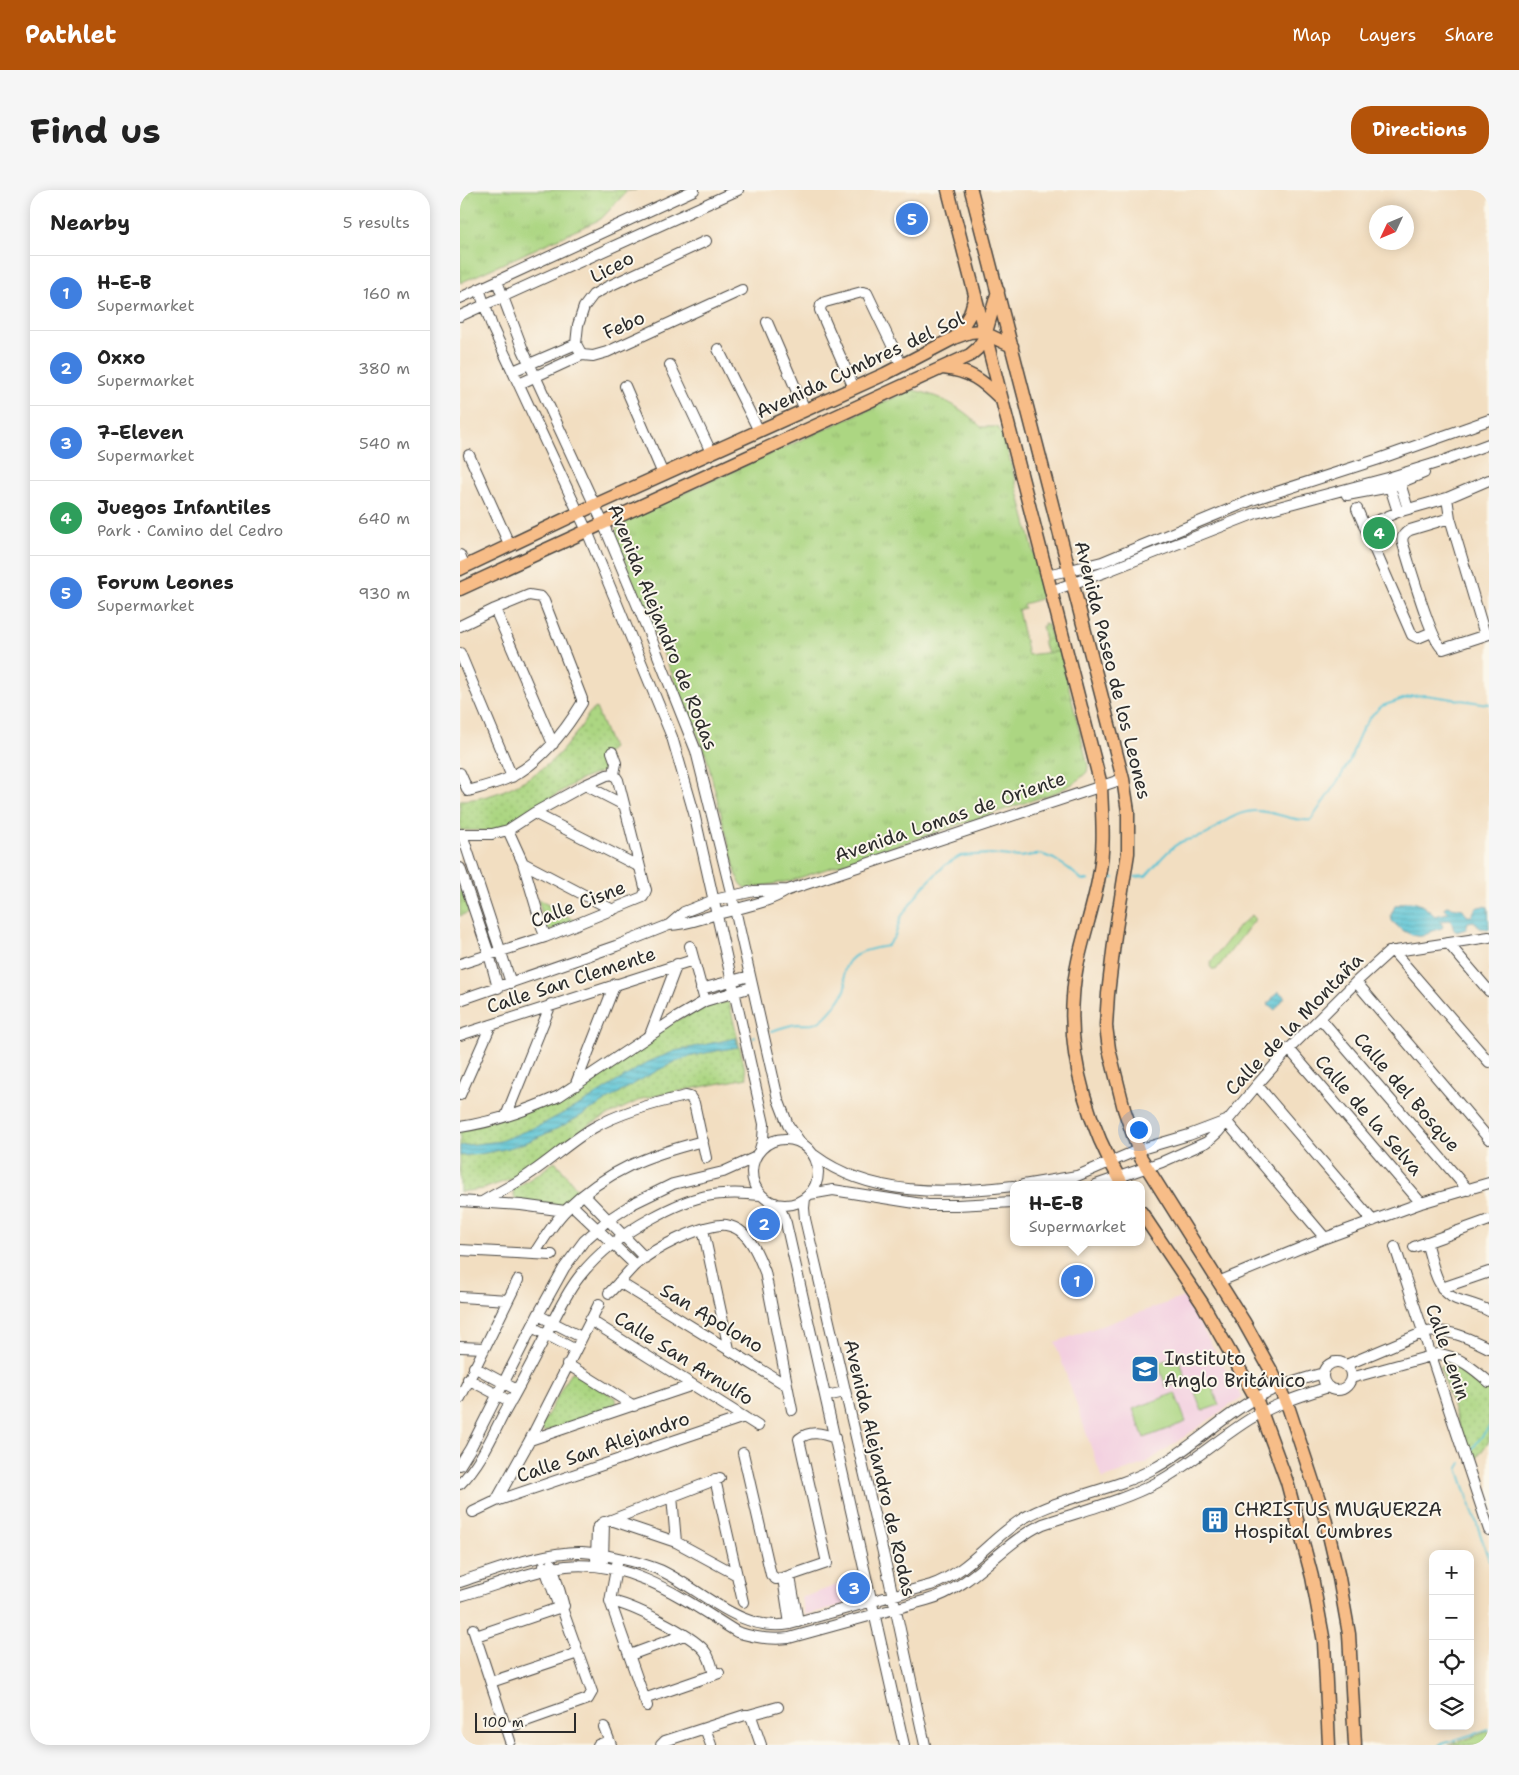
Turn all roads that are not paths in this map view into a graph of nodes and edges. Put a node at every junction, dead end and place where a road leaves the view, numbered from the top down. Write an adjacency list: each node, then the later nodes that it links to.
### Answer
1 (694, 190): 6 (street)
2 (738, 190): 11 (street)
3 (948, 190): 10 (main road)
4 (971, 190): 9 (main road, Avenida Paseo de los Leones)
5 (706, 241): 18 (street, Liceo)
6 (497, 281): 7 (street); 11 (street, Avenida Alejandro de Rodas)
7 (480, 289): 12 (street); 13 (street, Avenida Alejandro de Rodas)
8 (742, 290): 21 (street, Febo)
9 (998, 291): 16 (main road); 19 (main road, Avenida Paseo de los Leones)
10 (975, 295): 16 (main road); 17 (main road)
11 (502, 296): 13 (street); 22 (street, Avenida Alejandro de Rodas)
12 (460, 298)
13 (483, 304): 14 (street); 26 (street, Avenida Alejandro de Rodas)
14 (460, 316)
15 (766, 322): 32 (street)
16 (986, 333): 17 (main road, Avenida Cumbres del Sol); 19 (main road); 25 (main road, Avenida Cumbres del Sol); 31 (main road)
17 (956, 337): 24 (main road, Avenida Cumbres del Sol)
18 (576, 344): 21 (street); 22 (street)
19 (1012, 346): 59 (main road, Avenida Paseo de los Leones)
20 (718, 349): 34 (street)
21 (582, 355): 27 (street, Febo)
22 (530, 363): 26 (street); 27 (street, Avenida Alejandro de Rodas)
23 (670, 365): 36 (street)
24 (902, 366): 30 (main road, Avenida Cumbres del Sol); 30 (street)
25 (943, 368): 31 (main road); 52 (main road, Avenida Cumbres del Sol)
26 (512, 371): 28 (street, Avenida Alejandro de Rodas)
27 (535, 377): 28 (street, Febo); 46 (street, Avenida Alejandro de Rodas)
28 (519, 384): 49 (street, Avenida Alejandro de Rodas)
29 (625, 386): 39 (street)
30 (854, 388): 32 (main road, Avenida Cumbres del Sol)
31 (1001, 399): 60 (main road)
32 (805, 410): 34 (main road, Avenida Cumbres del Sol)
33 (1488, 423): 45 (street)
34 (759, 431): 36 (main road, Avenida Cumbres del Sol)
35 (1489, 444): 38 (street)
36 (711, 452): 39 (main road, Avenida Cumbres del Sol)
37 (469, 455): 55 (street)
38 (1443, 461): 41 (street); 43 (street)
39 (663, 474): 46 (main road, Avenida Cumbres del Sol)
40 (1489, 480): 44 (street)
41 (1400, 483): 42 (street); 48 (street)
42 (1390, 487): 43 (street); 48 (street)
43 (1327, 493): 50 (street)
44 (1447, 498): 48 (street); 51 (street)
45 (1252, 500): 50 (street); 57 (street)
46 (595, 505): 49 (main road, Avenida Cumbres del Sol); 52 (street, Avenida Alejandro de Rodas)
47 (1357, 509): 53 (street)
48 (1403, 510): 53 (street)
49 (578, 513): 54 (street, Avenida Alejandro de Rodas); 55 (main road, Avenida Cumbres del Sol)
50 (1256, 513): 57 (street)
51 (1450, 518): 66 (street); 68 (street)
52 (603, 523): 54 (main road, Avenida Cumbres del Sol); 67 (street, Avenida Alejandro de Rodas)
53 (1364, 526): 66 (street)
54 (586, 531): 62 (main road, Avenida Cumbres del Sol); 69 (street, Avenida Alejandro de Rodas)
55 (510, 546): 58 (main road, Avenida Cumbres del Sol)
56 (460, 555): 58 (street)
57 (1103, 567): 59 (street); 61 (street)
58 (463, 568)
59 (1070, 570): 60 (street); 61 (main road, Avenida Paseo de los Leones)
60 (1046, 575): 63 (main road)
61 (1074, 584): 63 (street); 78 (main road, Avenida Paseo de los Leones)
62 (460, 589)
63 (1050, 591): 80 (main road)
64 (495, 609): 65 (street); 73 (street); 73 (street)
65 (460, 626)
66 (1432, 632): 68 (street)
67 (649, 633): 69 (street); 71 (street, Avenida Alejandro de Rodas)
68 (1487, 634)
69 (633, 641): 72 (street, Avenida Alejandro de Rodas)
70 (460, 653): 77 (street)
71 (689, 730): 72 (street); 90 (street, Avenida Alejandro de Rodas)
72 (672, 738): 91 (street, Avenida Alejandro de Rodas)
73 (553, 744): 77 (street)
74 (612, 752): 76 (street, Calle Cisne)
75 (460, 773): 81 (street)
76 (614, 774): 79 (street); 82 (street, Calle Cisne)
77 (512, 776): 81 (street)
78 (1124, 778): 80 (street, Avenida Lomas de Oriente); 133 (main road, Avenida Paseo de los Leones)
79 (585, 785): 82 (street); 83 (street)
80 (1101, 785): 89 (street, Avenida Lomas de Oriente); 137 (main road)
81 (464, 792)
82 (624, 805): 87 (street, Calle Cisne)
83 (534, 812): 84 (street); 87 (street)
84 (508, 830): 85 (street); 86 (street)
85 (461, 834): 101 (street)
86 (523, 863): 92 (street); 96 (street)
87 (640, 867): 92 (street, Calle Cisne)
88 (460, 868): 101 (street)
89 (788, 890): 90 (street, Avenida Lomas de Oriente); 93 (street, Avenida Lomas de Oriente)
90 (732, 896): 91 (street, Avenida Lomas de Oriente); 93 (street, Avenida Alejandro de Rodas)
91 (714, 900): 94 (street, Avenida Alejandro de Rodas); 95 (street, Avenida Lomas de Oriente)
92 (612, 910): 96 (street, Calle Cisne)
93 (735, 910): 94 (street, Avenida Lomas de Oriente); 105 (street, Avenida Alejandro de Rodas)
94 (717, 914): 95 (street, Avenida Lomas de Oriente); 106 (street, Avenida Alejandro de Rodas)
95 (669, 924): 108 (street, Avenida Lomas de Oriente)
96 (545, 937): 101 (street, Calle Cisne)
97 (1489, 937): 98 (street)
98 (1448, 943): 100 (street); 113 (street)
99 (690, 946): 102 (street)
100 (1391, 951): 107 (street, Calle de la Montaña); 123 (street)
101 (494, 953): 103 (street, Calle Cisne); 108 (street); 111 (street)
102 (693, 960): 104 (street, Calle San Clemente); 112 (street)
103 (460, 964)
104 (677, 964): 109 (street, Calle San Clemente); 121 (street)
105 (750, 976): 106 (street); 110 (street, Avenida Alejandro de Rodas)
106 (732, 981): 112 (street); 114 (street, Avenida Alejandro de Rodas)
107 (1356, 982): 118 (street, Calle de la Montaña); 130 (street)
108 (511, 983): 111 (street, Avenida Lomas de Oriente)
109 (615, 984): 117 (street, Calle San Clemente); 125 (street)
110 (752, 987): 114 (street); 132 (street, Avenida Alejandro de Rodas)
111 (498, 988): 115 (street, Avenida Lomas de Oriente)
112 (701, 989): 116 (street)
113 (1489, 991)
114 (735, 992): 116 (street); 134 (street, Avenida Alejandro de Rodas)
115 (460, 1000)
116 (705, 1001): 121 (street)
117 (551, 1004): 119 (street, Calle San Clemente); 127 (street)
118 (1320, 1018): 122 (street, Calle de la Montaña); 144 (street, Calle del Bosque)
119 (491, 1025): 120 (street, Calle San Clemente); 126 (street)
120 (460, 1035)
121 (650, 1035): 125 (street)
122 (1290, 1050): 124 (street, Calle de la Montaña); 153 (street, Calle de la Selva)
123 (1489, 1062)
124 (1257, 1085): 128 (street, Calle de la Montaña); 158 (street)
125 (574, 1086): 127 (street)
126 (460, 1095)
127 (506, 1116): 129 (street)
128 (1226, 1121): 133 (street); 138 (street, Calle de la Montaña); 162 (street)
129 (460, 1127)
130 (1489, 1139)
131 (703, 1142): 136 (street); 145 (street); 149 (street)
132 (800, 1142): 134 (street); 135 (street)
133 (1138, 1150): 137 (street); 138 (main road, Avenida Paseo de los Leones)
134 (757, 1154): 146 (street); 156 (street)
135 (814, 1155): 143 (street); 147 (street)
136 (706, 1158)
137 (1112, 1163): 139 (street); 140 (main road)
138 (1146, 1167): 140 (street, Calle de la Montaña); 175 (main road, Avenida Paseo de los Leones)
139 (1047, 1181)
140 (1121, 1181)
141 (1489, 1183): 144 (street)
142 (1010, 1186): 143 (street)
143 (902, 1188): 150 (street)
144 (1468, 1190): 153 (street)
145 (584, 1195): 154 (street); 156 (street)
146 (761, 1195): 152 (street); 161 (street)
147 (807, 1196): 150 (street); 152 (street); 208 (street, Avenida Alejandro de Rodas)
148 (460, 1201): 149 (street)
149 (482, 1202): 154 (street)
150 (900, 1202): 151 (street)
151 (1010, 1202)
152 (774, 1203): 210 (street, Avenida Alejandro de Rodas)
153 (1421, 1203): 158 (street)
154 (569, 1208): 159 (street); 168 (street)
155 (1145, 1218): 212 (main road)
156 (608, 1220): 159 (street); 161 (street)
157 (1489, 1220): 163 (street)
158 (1373, 1221): 162 (street)
159 (597, 1228): 164 (street); 182 (street)
160 (703, 1229): 170 (street); 193 (street); 204 (street)
161 (624, 1236): 164 (street); 170 (street)
162 (1325, 1238): 175 (street)
163 (1426, 1242): 165 (street); 176 (street)
164 (614, 1244): 171 (street); 184 (street)
165 (1414, 1247)
166 (1395, 1248): 186 (street, Calle Lenin)
167 (460, 1250): 168 (street)
168 (534, 1254): 169 (street)
169 (552, 1255)
170 (644, 1258): 171 (street)
171 (635, 1265): 174 (street)
172 (1489, 1272): 176 (street)
173 (518, 1280): 179 (street)
174 (619, 1282): 177 (street); 193 (street, San Apolono)
175 (1218, 1282): 205 (main road, Avenida Paseo de los Leones)
176 (1442, 1288): 181 (street)
177 (609, 1293)
178 (460, 1298): 179 (street)
179 (508, 1300): 190 (street)
180 (599, 1304): 183 (street)
181 (1489, 1310)
182 (538, 1315): 184 (street); 185 (street)
183 (590, 1320): 188 (street); 203 (street, Calle San Arnulfo)
184 (552, 1322): 187 (street); 188 (street)
185 (532, 1327): 187 (street); 202 (street)
186 (1422, 1333): 191 (street); 194 (street, Calle Lenin); 196 (street)
187 (546, 1334): 192 (street); 207 (street)
188 (581, 1337): 192 (street)
189 (460, 1347): 190 (street)
190 (484, 1348): 197 (street)
191 (1489, 1348)
192 (574, 1349): 195 (street)
193 (729, 1349): 204 (street, San Apolono)
194 (1430, 1355): 199 (street); 201 (street); 229 (street, Calle Lenin)
195 (567, 1364): 215 (street); 221 (street)
196 (1346, 1365): 198 (street); 199 (street)
197 (474, 1367): 200 (street); 202 (street)
198 (1323, 1373): 205 (street); 206 (street)
199 (1351, 1378): 206 (street)
200 (468, 1379): 209 (street); 211 (street)
201 (1489, 1382)
202 (503, 1383): 207 (street); 209 (street)
203 (693, 1385): 215 (street); 218 (street, Calle San Arnulfo)
204 (786, 1385): 216 (street)
205 (1279, 1386): 212 (street); 213 (main road, Avenida Paseo de los Leones)
206 (1328, 1387): 213 (street)
207 (517, 1390): 214 (street)
208 (845, 1392): 210 (street); 241 (street, Avenida Alejandro de Rodas)
209 (497, 1394): 214 (street); 223 (street)
210 (826, 1396): 220 (street, Avenida Alejandro de Rodas)
211 (460, 1398)
212 (1256, 1398): 217 (main road); 241 (street)
213 (1285, 1401): 217 (street); 269 (main road, Avenida Paseo de los Leones)
214 (511, 1402): 224 (street)
215 (634, 1406): 221 (street)
216 (792, 1410)
217 (1262, 1412): 246 (street); 268 (main road)
218 (744, 1417): 219 (street, Calle San Arnulfo); 226 (street, Calle San Alejandro)
219 (758, 1426)
220 (835, 1438): 238 (street); 242 (street, Avenida Alejandro de Rodas)
221 (530, 1440): 226 (street)
222 (743, 1453): 238 (street)
223 (460, 1465)
224 (460, 1484)
225 (672, 1496): 228 (street); 230 (street); 237 (street)
226 (496, 1501): 227 (street, Calle San Alejandro)
227 (473, 1512)
228 (608, 1521): 230 (street); 231 (street)
229 (1489, 1530)
230 (676, 1542): 237 (street)
231 (600, 1555): 232 (street); 233 (street); 234 (street)
232 (546, 1557): 235 (street); 239 (street)
233 (622, 1559): 236 (street); 248 (street)
234 (599, 1567): 235 (street); 236 (street)
235 (549, 1570): 240 (street); 245 (street)
236 (619, 1571): 244 (street); 250 (street)
237 (737, 1575): 243 (street)
238 (786, 1578): 249 (street)
239 (462, 1581): 240 (street)
240 (464, 1595)
241 (892, 1596): 242 (street); 246 (street, Avenida Alejandro de Rodas)
242 (871, 1601): 247 (street, Avenida Alejandro de Rodas); 249 (street)
243 (743, 1602)
244 (613, 1603): 251 (street); 253 (street)
245 (562, 1608): 252 (street); 254 (street)
246 (895, 1609): 247 (street); 267 (street, Avenida Alejandro de Rodas)
247 (874, 1615): 250 (street); 266 (street, Avenida Alejandro de Rodas)
248 (743, 1619): 249 (street); 250 (street)
249 (794, 1623)
250 (737, 1632)
251 (684, 1635): 253 (street); 253 (street)
252 (578, 1653): 254 (street); 258 (street)
253 (630, 1655)
254 (491, 1682): 258 (street)
255 (778, 1707): 256 (street)
256 (749, 1715): 259 (street); 265 (street)
257 (604, 1727): 261 (street)
258 (506, 1728): 260 (street)
259 (705, 1728): 262 (street); 264 (street)
260 (510, 1740)
261 (610, 1743): 263 (street)
262 (662, 1743)
263 (598, 1745)
264 (711, 1745)
265 (762, 1745)
266 (904, 1745)
267 (925, 1745)
268 (1329, 1745)
269 (1355, 1745)

